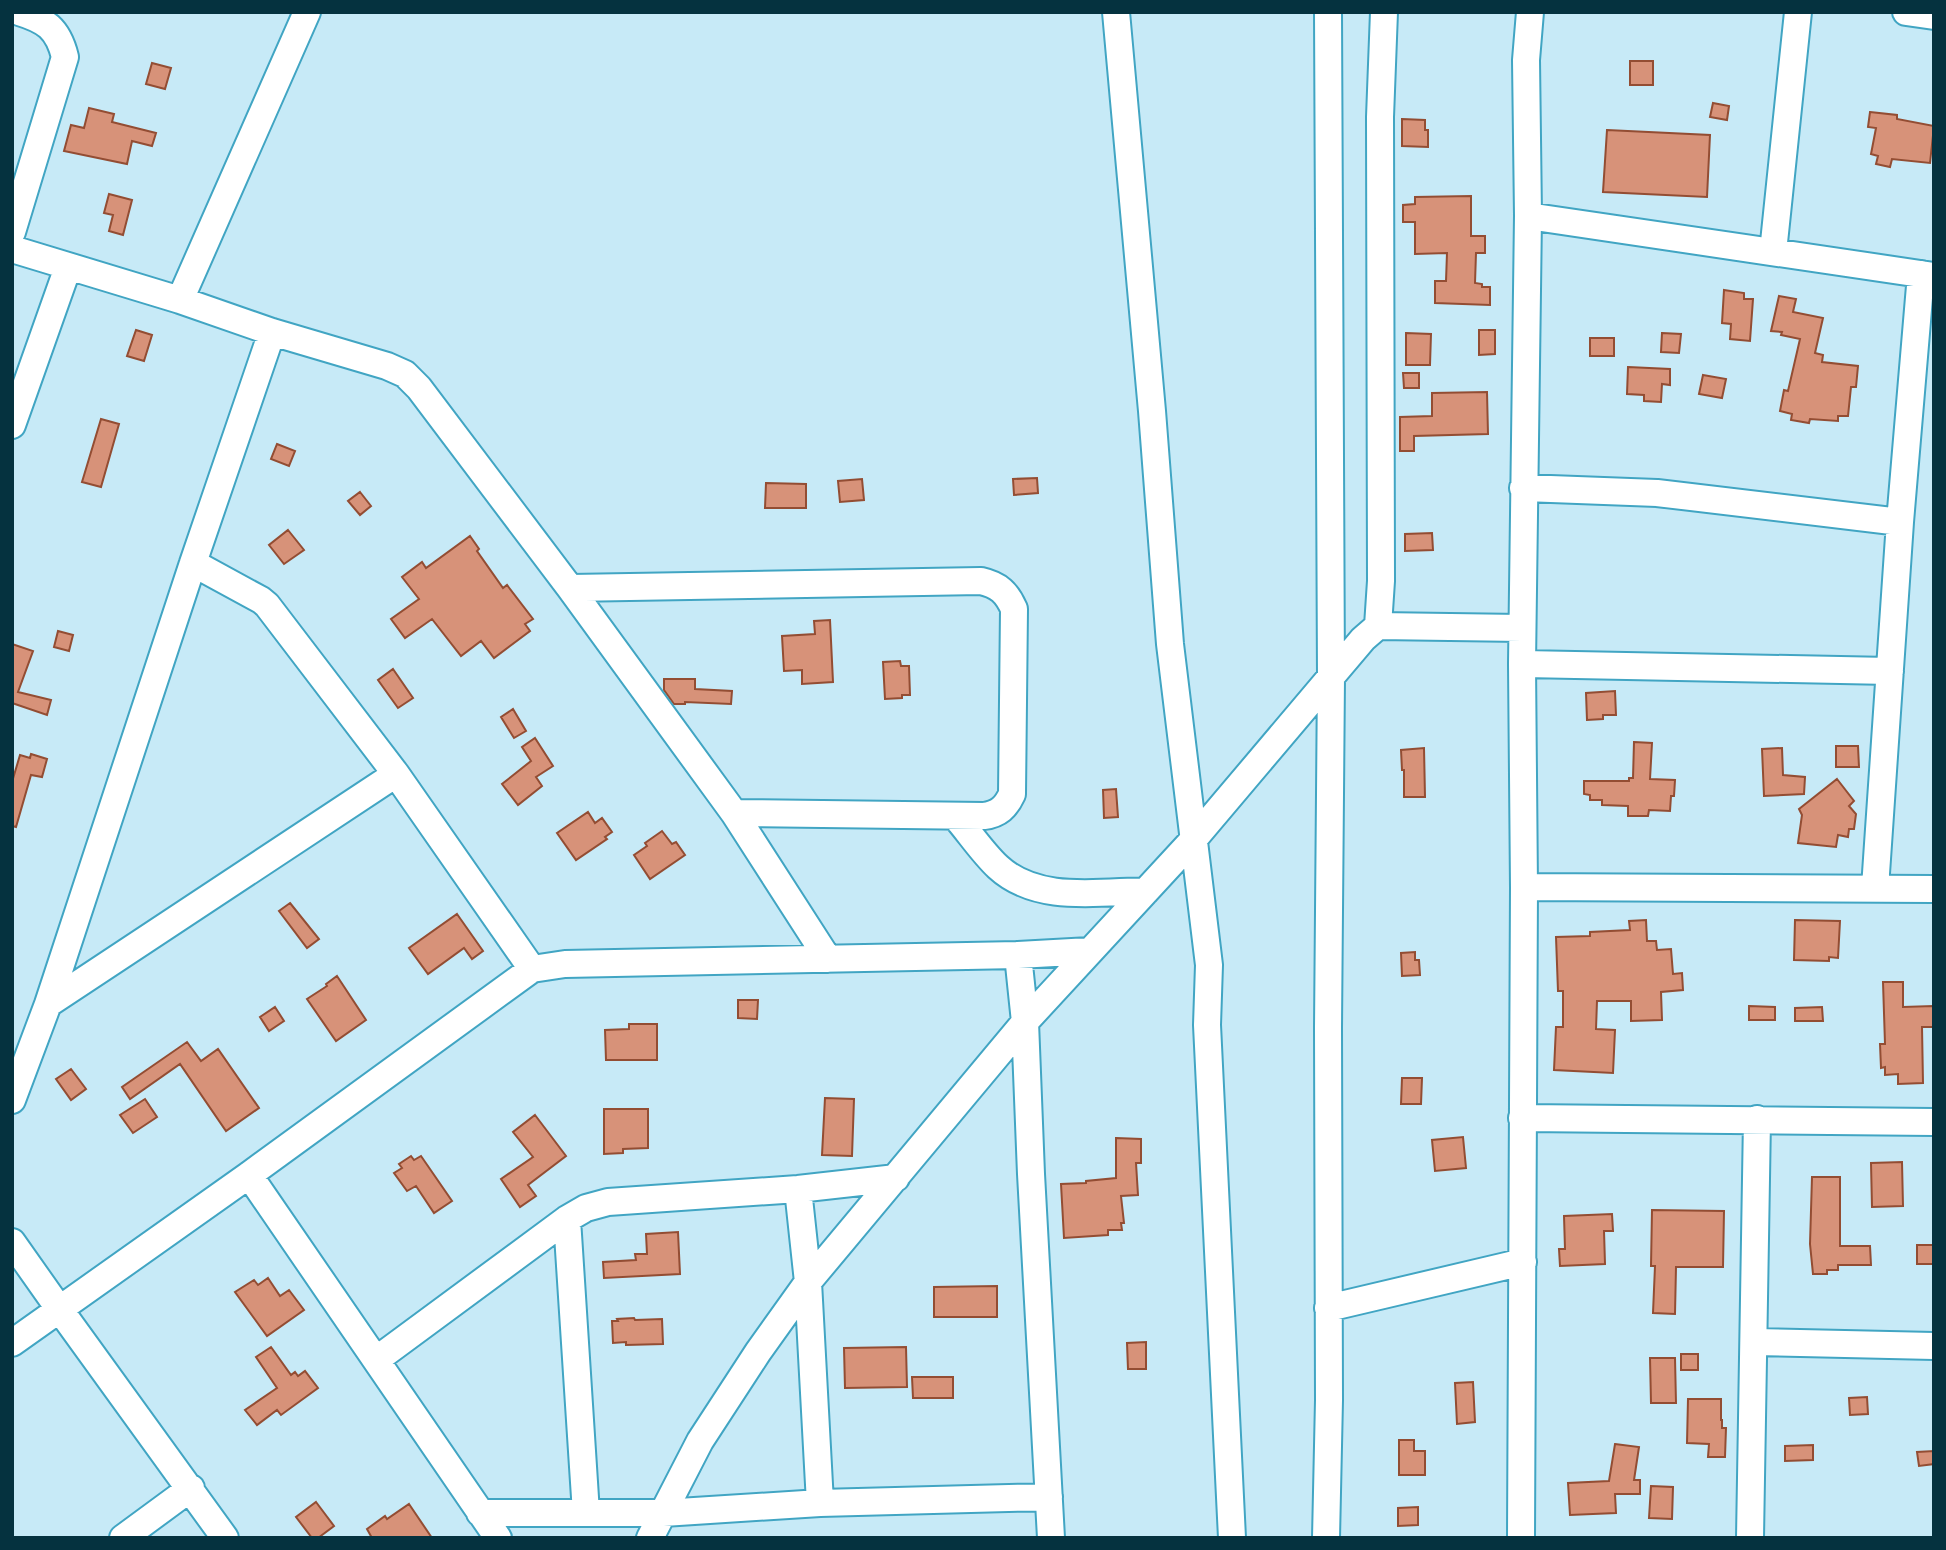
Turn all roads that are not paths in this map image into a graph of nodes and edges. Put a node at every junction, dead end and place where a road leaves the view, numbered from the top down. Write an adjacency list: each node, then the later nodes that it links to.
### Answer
1 (19, 12): 11 (street)
2 (307, 12): 16 (street)
3 (1116, 12): 31 (street)
4 (1328, 12): 27 (street)
5 (1384, 12): 23 (street)
6 (1530, 12): 10 (street)
7 (1798, 12): 13 (street)
8 (1906, 12): 9 (street)
9 (1934, 16)
10 (1528, 216): 13 (street); 19 (street)
11 (12, 232)
12 (12, 249): 14 (street)
13 (1773, 252): 15 (street)
14 (68, 267): 16 (street); 18 (street)
15 (1927, 275): 20 (street)
16 (180, 300): 17 (street)
17 (272, 332): 21 (street); 22 (street)
18 (12, 425)
19 (1523, 488): 20 (street); 24 (street)
20 (1899, 523): 26 (street)
21 (193, 563): 28 (street); 40 (street)
22 (570, 588): 29 (street); 30 (street)
23 (1378, 626): 24 (street); 27 (street)
24 (1522, 628): 25 (street)
25 (1522, 664): 26 (street); 32 (street)
26 (1890, 671): 33 (street)
27 (1331, 677): 31 (street); 53 (street)
28 (396, 774): 39 (street); 40 (street)
29 (734, 813): 30 (street); 38 (street)
30 (956, 816): 35 (street)
31 (1193, 840): 35 (street); 70 (street)
32 (1524, 887): 33 (street); 43 (street)
33 (1875, 888): 34 (street)
34 (1934, 889)
35 (1146, 891): 36 (street)
36 (1090, 951): 37 (street); 41 (street)
37 (1018, 955): 38 (street); 41 (street)
38 (828, 959): 39 (street)
39 (532, 968): 46 (street)
40 (48, 1004): 42 (street)
41 (1025, 1022): 47 (street); 60 (street)
42 (12, 1100)
43 (1522, 1118): 44 (street); 51 (street)
44 (1757, 1119): 45 (street); 55 (street)
45 (1934, 1122)
46 (249, 1175): 54 (street); 58 (street)
47 (896, 1178): 48 (street); 52 (street)
48 (798, 1189): 49 (street); 52 (street)
49 (567, 1219): 58 (street); 63 (street)
50 (12, 1242): 54 (street)
51 (1523, 1262): 53 (street); 72 (street)
52 (808, 1282): 61 (street); 64 (street)
53 (1328, 1308): 71 (street)
54 (60, 1310): 56 (street); 59 (street)
55 (1754, 1342): 57 (street); 73 (street)
56 (12, 1343)
57 (1934, 1346)
58 (376, 1360): 62 (street)
59 (191, 1488): 65 (street); 66 (street)
60 (1049, 1497): 61 (street); 69 (street)
61 (820, 1503): 64 (street)
62 (480, 1513): 63 (street); 67 (street)
63 (586, 1513): 64 (street)
64 (663, 1513): 68 (street)
65 (123, 1538)
66 (225, 1538)
67 (498, 1538)
68 (650, 1538)
69 (1051, 1538)
70 (1231, 1538)
71 (1326, 1538)
72 (1521, 1538)
73 (1750, 1538)

